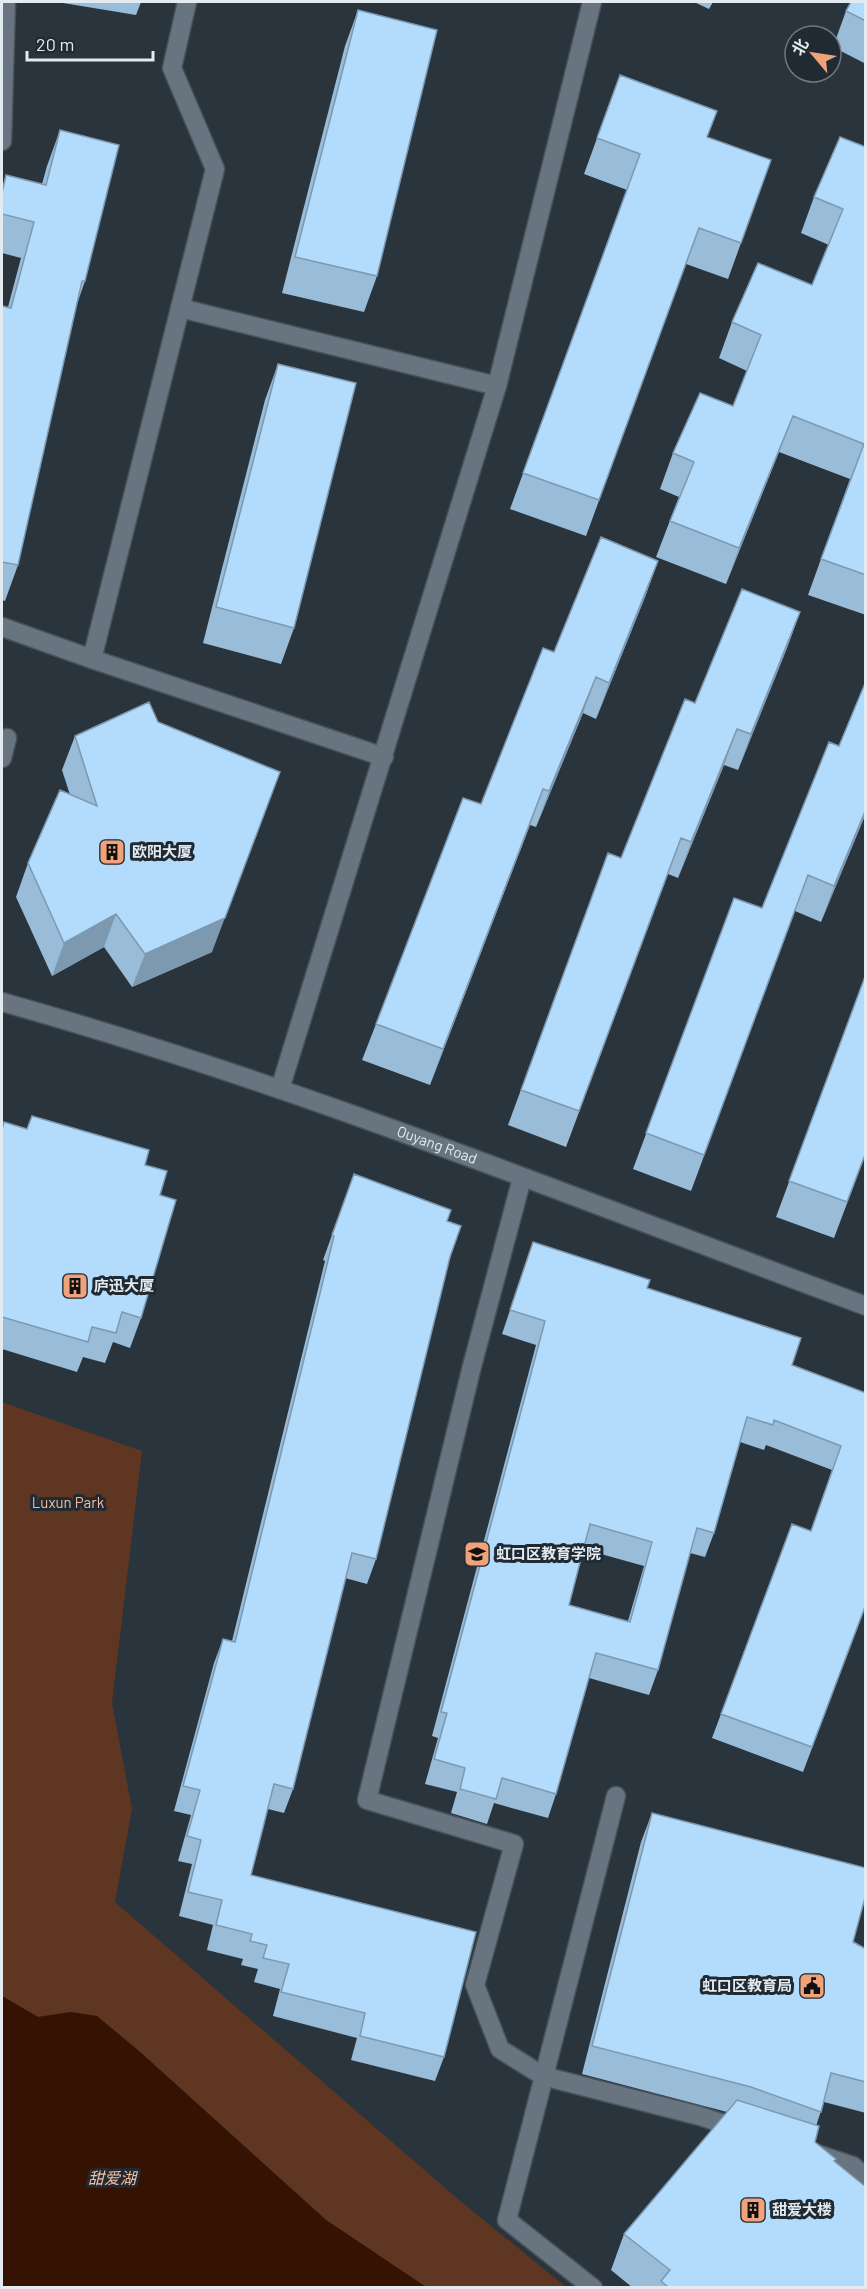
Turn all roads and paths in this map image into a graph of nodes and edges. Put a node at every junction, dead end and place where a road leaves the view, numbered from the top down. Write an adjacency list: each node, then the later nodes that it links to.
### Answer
1 (6, 2): 4 (street)
2 (188, 2): 5 (street)
3 (592, 2): 6 (street)
4 (2, 141)
5 (180, 308): 6 (street); 8 (street)
6 (497, 386): 10 (street)
7 (2, 627): 8 (street)
8 (92, 659): 10 (street)
9 (7, 738): 11 (street)
10 (384, 757): 13 (street)
11 (2, 758)
12 (2, 1002): 13 (street, Ouyang Road)
13 (280, 1089): 14 (street, Ouyang Road)
14 (522, 1178): 15 (street, Ouyang Road); 17 (street)
15 (866, 1306)
16 (616, 1796): 17 (street)
17 (543, 2076): 18 (street); 21 (street)
18 (755, 2134)
19 (799, 2148): 20 (street)
20 (866, 2178)
21 (593, 2288)

